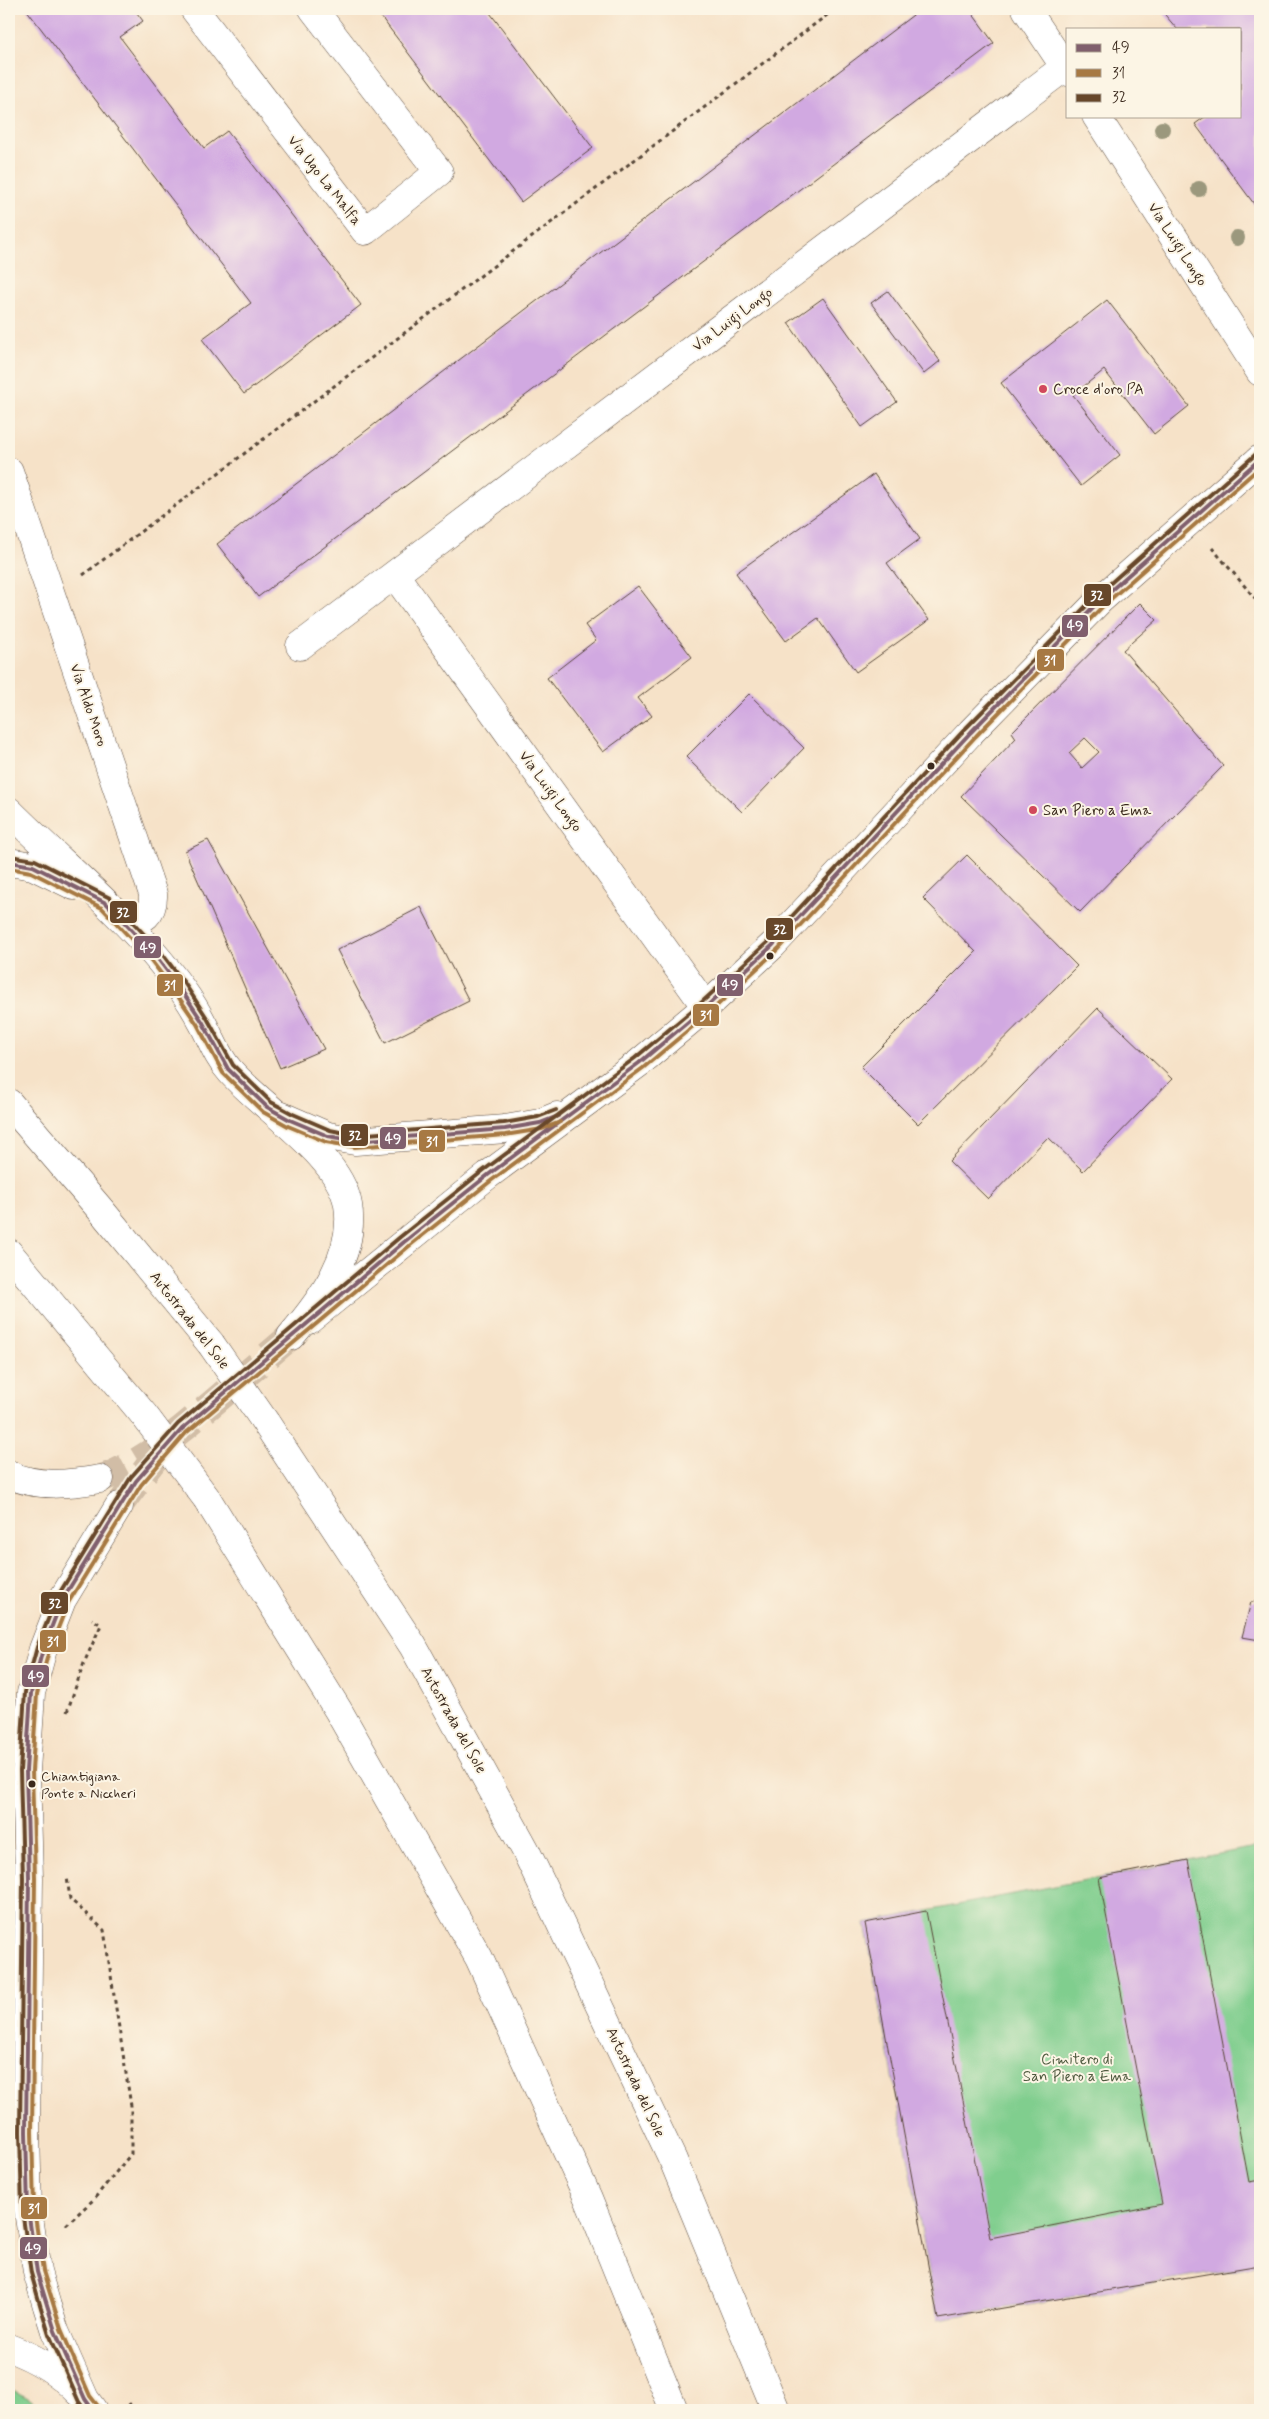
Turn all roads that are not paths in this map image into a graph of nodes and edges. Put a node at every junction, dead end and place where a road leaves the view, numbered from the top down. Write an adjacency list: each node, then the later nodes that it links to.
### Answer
1 (194, 9): 2 (main road, Via Ugo La Malfa)
2 (313, 9)
3 (1026, 9): 4 (main road)
4 (1066, 70): 9 (main road, Via Luigi Longo)
5 (1097, 118): 6 (main road, Via Luigi Longo)
6 (1260, 372)
7 (1260, 459): 14 (main road)
8 (9, 471): 13 (main road, Via Aldo Moro)
9 (396, 575): 10 (main road, Via Luigi Longo); 14 (main road, Via Luigi Longo)
10 (300, 646)
11 (9, 811): 13 (main road)
12 (9, 862): 13 (main road)
13 (116, 912): 16 (main road)
14 (706, 1007): 17 (main road)
15 (9, 1103): 25 (main road, Autostrada del Sole, bridge)
16 (267, 1107): 17 (main road); 17 (main road)
17 (574, 1110)
18 (9, 1253): 24 (main road, bridge)
19 (9, 1474): 20 (main road)
20 (100, 1479)
21 (119, 1506): 23 (main road)
22 (9, 2348): 23 (main road)
23 (89, 2404)
24 (674, 2410)
25 (776, 2410)

